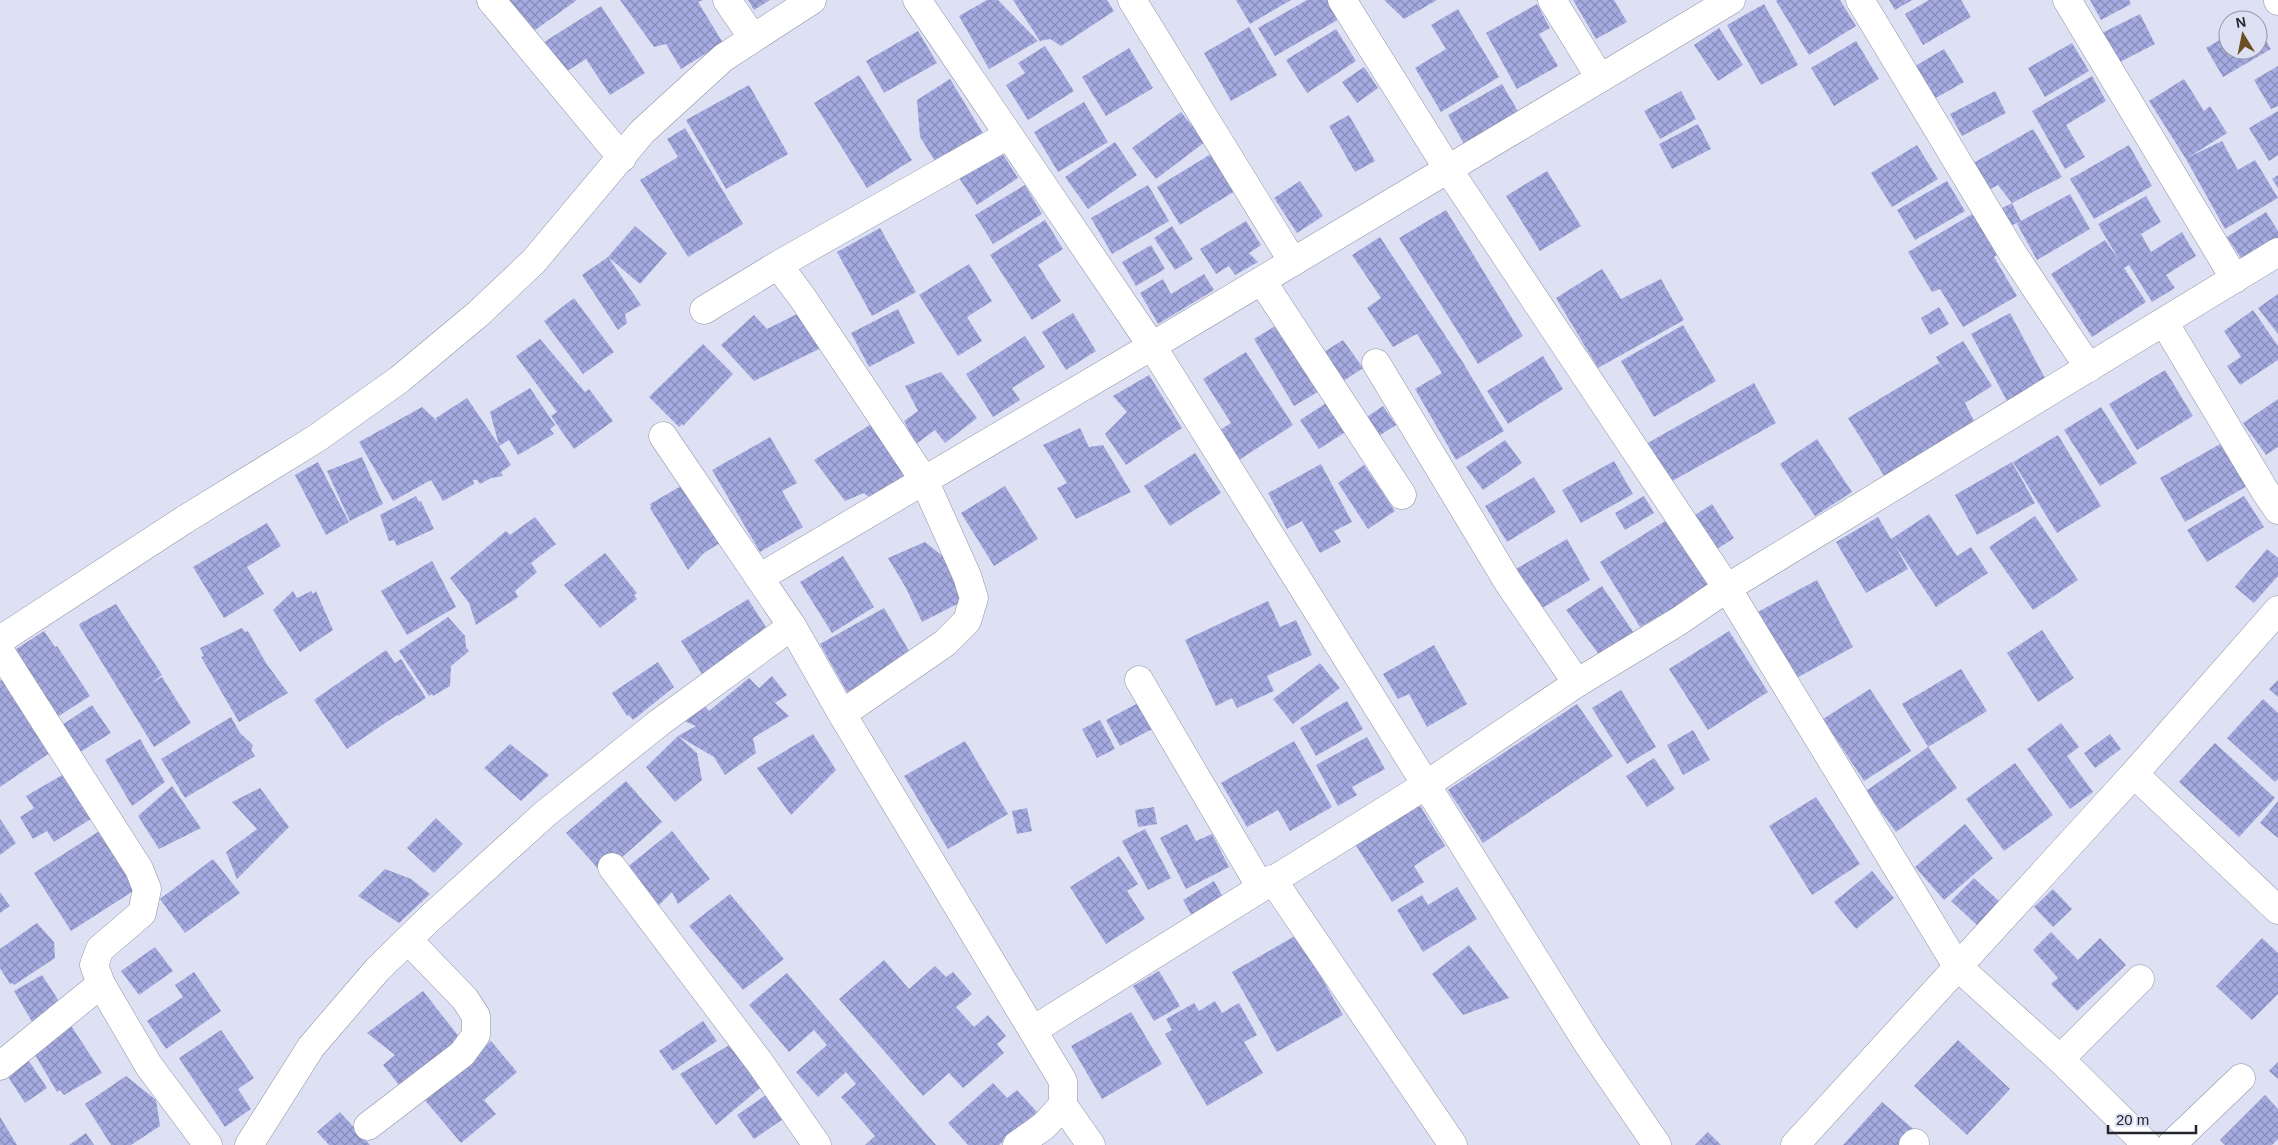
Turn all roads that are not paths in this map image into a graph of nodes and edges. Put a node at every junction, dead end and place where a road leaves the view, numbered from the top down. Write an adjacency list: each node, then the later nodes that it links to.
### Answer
1 (491, 0): 14 (street)
2 (728, 0): 11 (street)
3 (812, 0): 11 (street)
4 (917, 0): 13 (street)
5 (1132, 0): 17 (street)
6 (1342, 0): 15 (street)
7 (1552, 0): 12 (street)
8 (1731, 0): 12 (street)
9 (1860, 0): 25 (street)
10 (2067, 0): 19 (street)
11 (754, 38): 14 (street)
12 (1600, 78): 15 (street)
13 (1008, 135): 18 (street); 23 (street)
14 (622, 158): 34 (street)
15 (1448, 169): 17 (street); 31 (street)
16 (2278, 252): 19 (street)
17 (1293, 262): 20 (street)
18 (778, 266): 21 (street); 27 (street)
19 (2234, 279): 22 (street)
20 (1262, 280): 23 (street); 28 (street)
21 (704, 310)
22 (2164, 322): 25 (street); 29 (street)
23 (1152, 346): 27 (street); 40 (street)
24 (1376, 363): 37 (street)
25 (2088, 368): 31 (street)
26 (663, 436): 30 (street)
27 (924, 480): 30 (street); 38 (street)
28 (1402, 495)
29 (2278, 510)
30 (759, 578): 33 (street)
31 (1727, 588): 37 (street); 45 (street)
32 (2278, 610): 39 (street)
33 (792, 626): 38 (street); 44 (street)
34 (0, 640)
35 (0, 651): 47 (street)
36 (1139, 680): 42 (street)
37 (1577, 683): 40 (street)
38 (842, 714): 48 (street)
39 (2134, 774): 43 (street); 45 (street)
40 (1426, 785): 42 (street); 60 (street)
41 (612, 867): 56 (street)
42 (1266, 883): 48 (street); 59 (street)
43 (2278, 910)
44 (408, 940): 53 (street); 55 (street)
45 (1957, 966): 49 (street); 61 (street)
46 (2140, 979): 49 (street)
47 (101, 984): 50 (street); 54 (street)
48 (1033, 1030): 52 (street)
49 (2060, 1059): 62 (street)
50 (0, 1066)
51 (2241, 1078): 63 (street)
52 (1063, 1105): 57 (street); 58 (street)
53 (368, 1126)
54 (208, 1145)
55 (249, 1145)
56 (817, 1145)
57 (1017, 1145)
58 (1091, 1145)
59 (1453, 1145)
60 (1657, 1145)
61 (1794, 1145)
62 (2147, 1145)
63 (2171, 1145)

